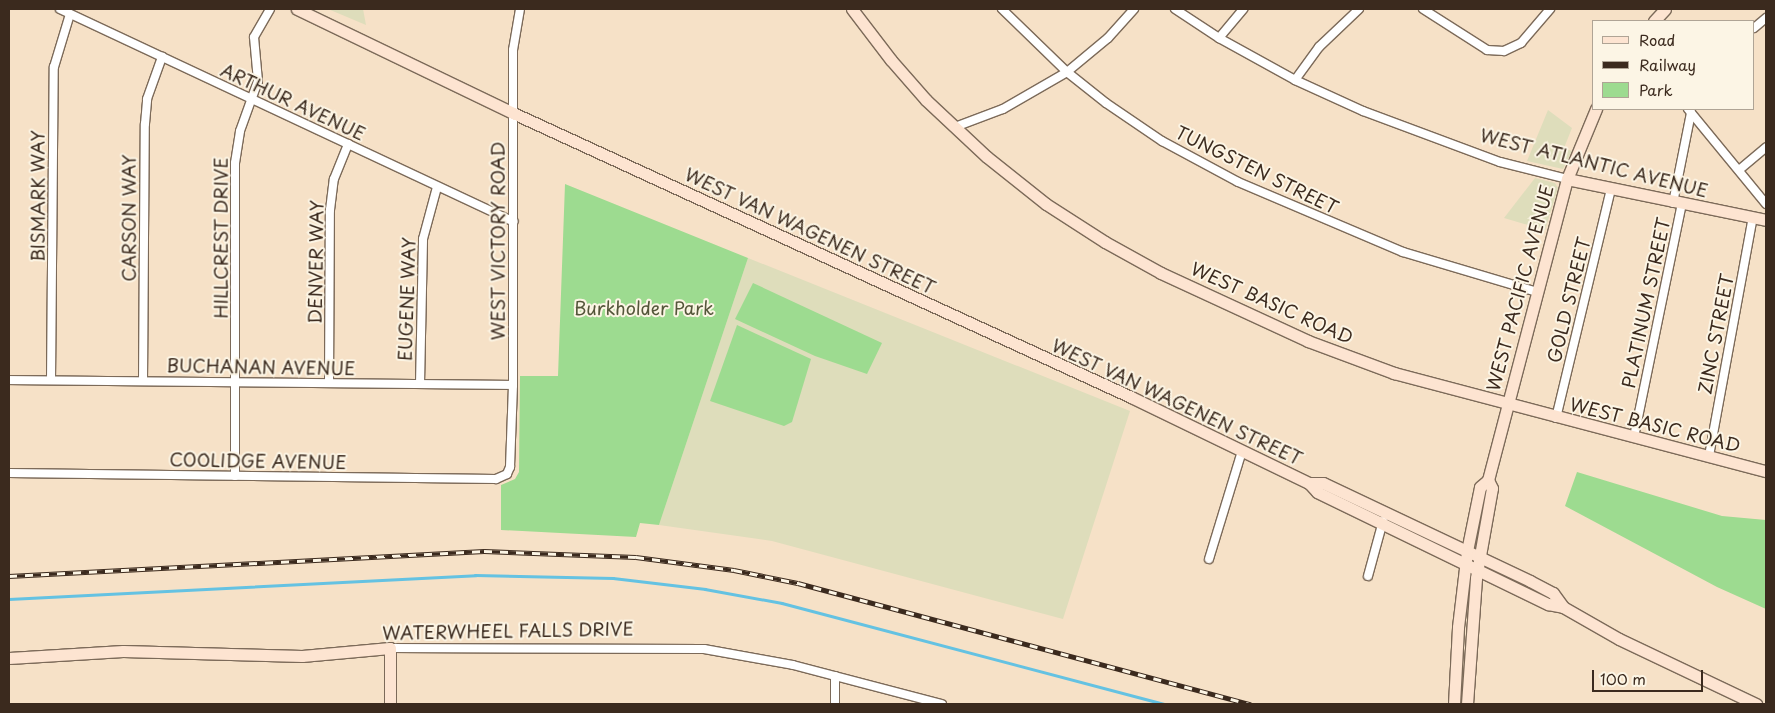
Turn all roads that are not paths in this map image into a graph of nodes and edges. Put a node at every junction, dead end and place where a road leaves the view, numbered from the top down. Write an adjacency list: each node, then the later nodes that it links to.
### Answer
1 (60, 9): 14 (street, ARTHUR AVENUE)
2 (270, 9): 22 (street, HILLCREST DRIVE)
3 (297, 9): 25 (street, WEST VAN WAGENEN STREET)
4 (520, 9): 25 (street, WEST VICTORY ROAD)
5 (852, 9): 26 (street, WEST BASIC ROAD)
6 (1002, 9): 20 (street, TUNGSTEN STREET)
7 (1134, 9): 20 (street)
8 (1176, 9): 18 (street, WEST ATLANTIC AVENUE)
9 (1243, 9): 18 (street)
10 (1359, 9): 21 (street)
11 (1423, 9): 12 (street)
12 (1550, 9)
13 (1664, 9): 16 (street)
14 (70, 14): 19 (street, ARTHUR AVENUE); 40 (street, BISMARK WAY)
15 (1766, 18): 17 (street)
16 (1655, 20)
17 (1755, 27)
18 (1219, 38): 21 (street, WEST ATLANTIC AVENUE)
19 (162, 57): 22 (street, ARTHUR AVENUE); 41 (street, CARSON WAY)
20 (1067, 72): 26 (street); 38 (street, TUNGSTEN STREET)
21 (1295, 80): 30 (street, WEST ATLANTIC AVENUE)
22 (252, 98): 27 (street, ARTHUR AVENUE); 42 (street, HILLCREST DRIVE)
23 (1596, 110): 30 (street, WEST PACIFIC AVENUE)
24 (1690, 111): 29 (street); 33 (street, PLATINUM STREET)
25 (513, 113): 37 (street, WEST VICTORY ROAD); 49 (street, WEST VAN WAGENEN STREET)
26 (954, 127): 46 (street, WEST BASIC ROAD)
27 (348, 144): 31 (street, ARTHUR AVENUE); 43 (street, DENVER WAY)
28 (1766, 147): 29 (street)
29 (1739, 170): 34 (street)
30 (1567, 179): 32 (street, WEST ATLANTIC AVENUE); 38 (street, WEST PACIFIC AVENUE)
31 (437, 186): 37 (street, ARTHUR AVENUE); 44 (street, EUGENE WAY)
32 (1611, 189): 33 (street, WEST ATLANTIC AVENUE); 47 (street, GOLD STREET)
33 (1677, 204): 35 (street, WEST ATLANTIC AVENUE); 48 (street, PLATINUM STREET)
34 (1766, 204)
35 (1753, 217): 36 (street, WEST ATLANTIC AVENUE); 50 (street, ZINC STREET)
36 (1766, 220)
37 (514, 222): 45 (street, WEST VICTORY ROAD)
38 (1537, 292): 46 (street, WEST PACIFIC AVENUE)
39 (9, 380): 40 (street, BUCHANAN AVENUE)
40 (51, 380): 41 (street, BUCHANAN AVENUE)
41 (143, 381): 42 (street, BUCHANAN AVENUE)
42 (236, 382): 43 (street, BUCHANAN AVENUE); 54 (street, HILLCREST DRIVE)
43 (330, 383): 44 (street, BUCHANAN AVENUE)
44 (420, 384): 45 (street, BUCHANAN AVENUE)
45 (513, 385): 53 (street, WEST VICTORY ROAD)
46 (1508, 404): 47 (street, WEST BASIC ROAD); 56 (street, WEST PACIFIC AVENUE)
47 (1556, 418): 48 (street, WEST BASIC ROAD)
48 (1634, 438): 50 (street, WEST BASIC ROAD)
49 (1242, 451): 55 (street, WEST VAN WAGENEN STREET); 57 (street)
50 (1709, 456): 51 (street, WEST BASIC ROAD)
51 (1766, 471)
52 (9, 473): 54 (street, COOLIDGE AVENUE)
53 (506, 474): 54 (street, COOLIDGE AVENUE)
54 (235, 476)
55 (1384, 518): 56 (street, WEST VAN WAGENEN STREET); 58 (street)
56 (1472, 559): 65 (street); 66 (street); 67 (street, WEST VAN WAGENEN STREET)
57 (1209, 560)
58 (1368, 576)
59 (390, 648): 60 (street, WATERWHEEL FALLS DRIVE); 61 (street, WATERWHEEL FALLS DRIVE); 62 (street)
60 (9, 658)
61 (836, 676): 63 (street); 64 (street, WATERWHEEL FALLS DRIVE)
62 (390, 704)
63 (835, 704)
64 (942, 704)
65 (1454, 704)
66 (1467, 704)
67 (1756, 704)

